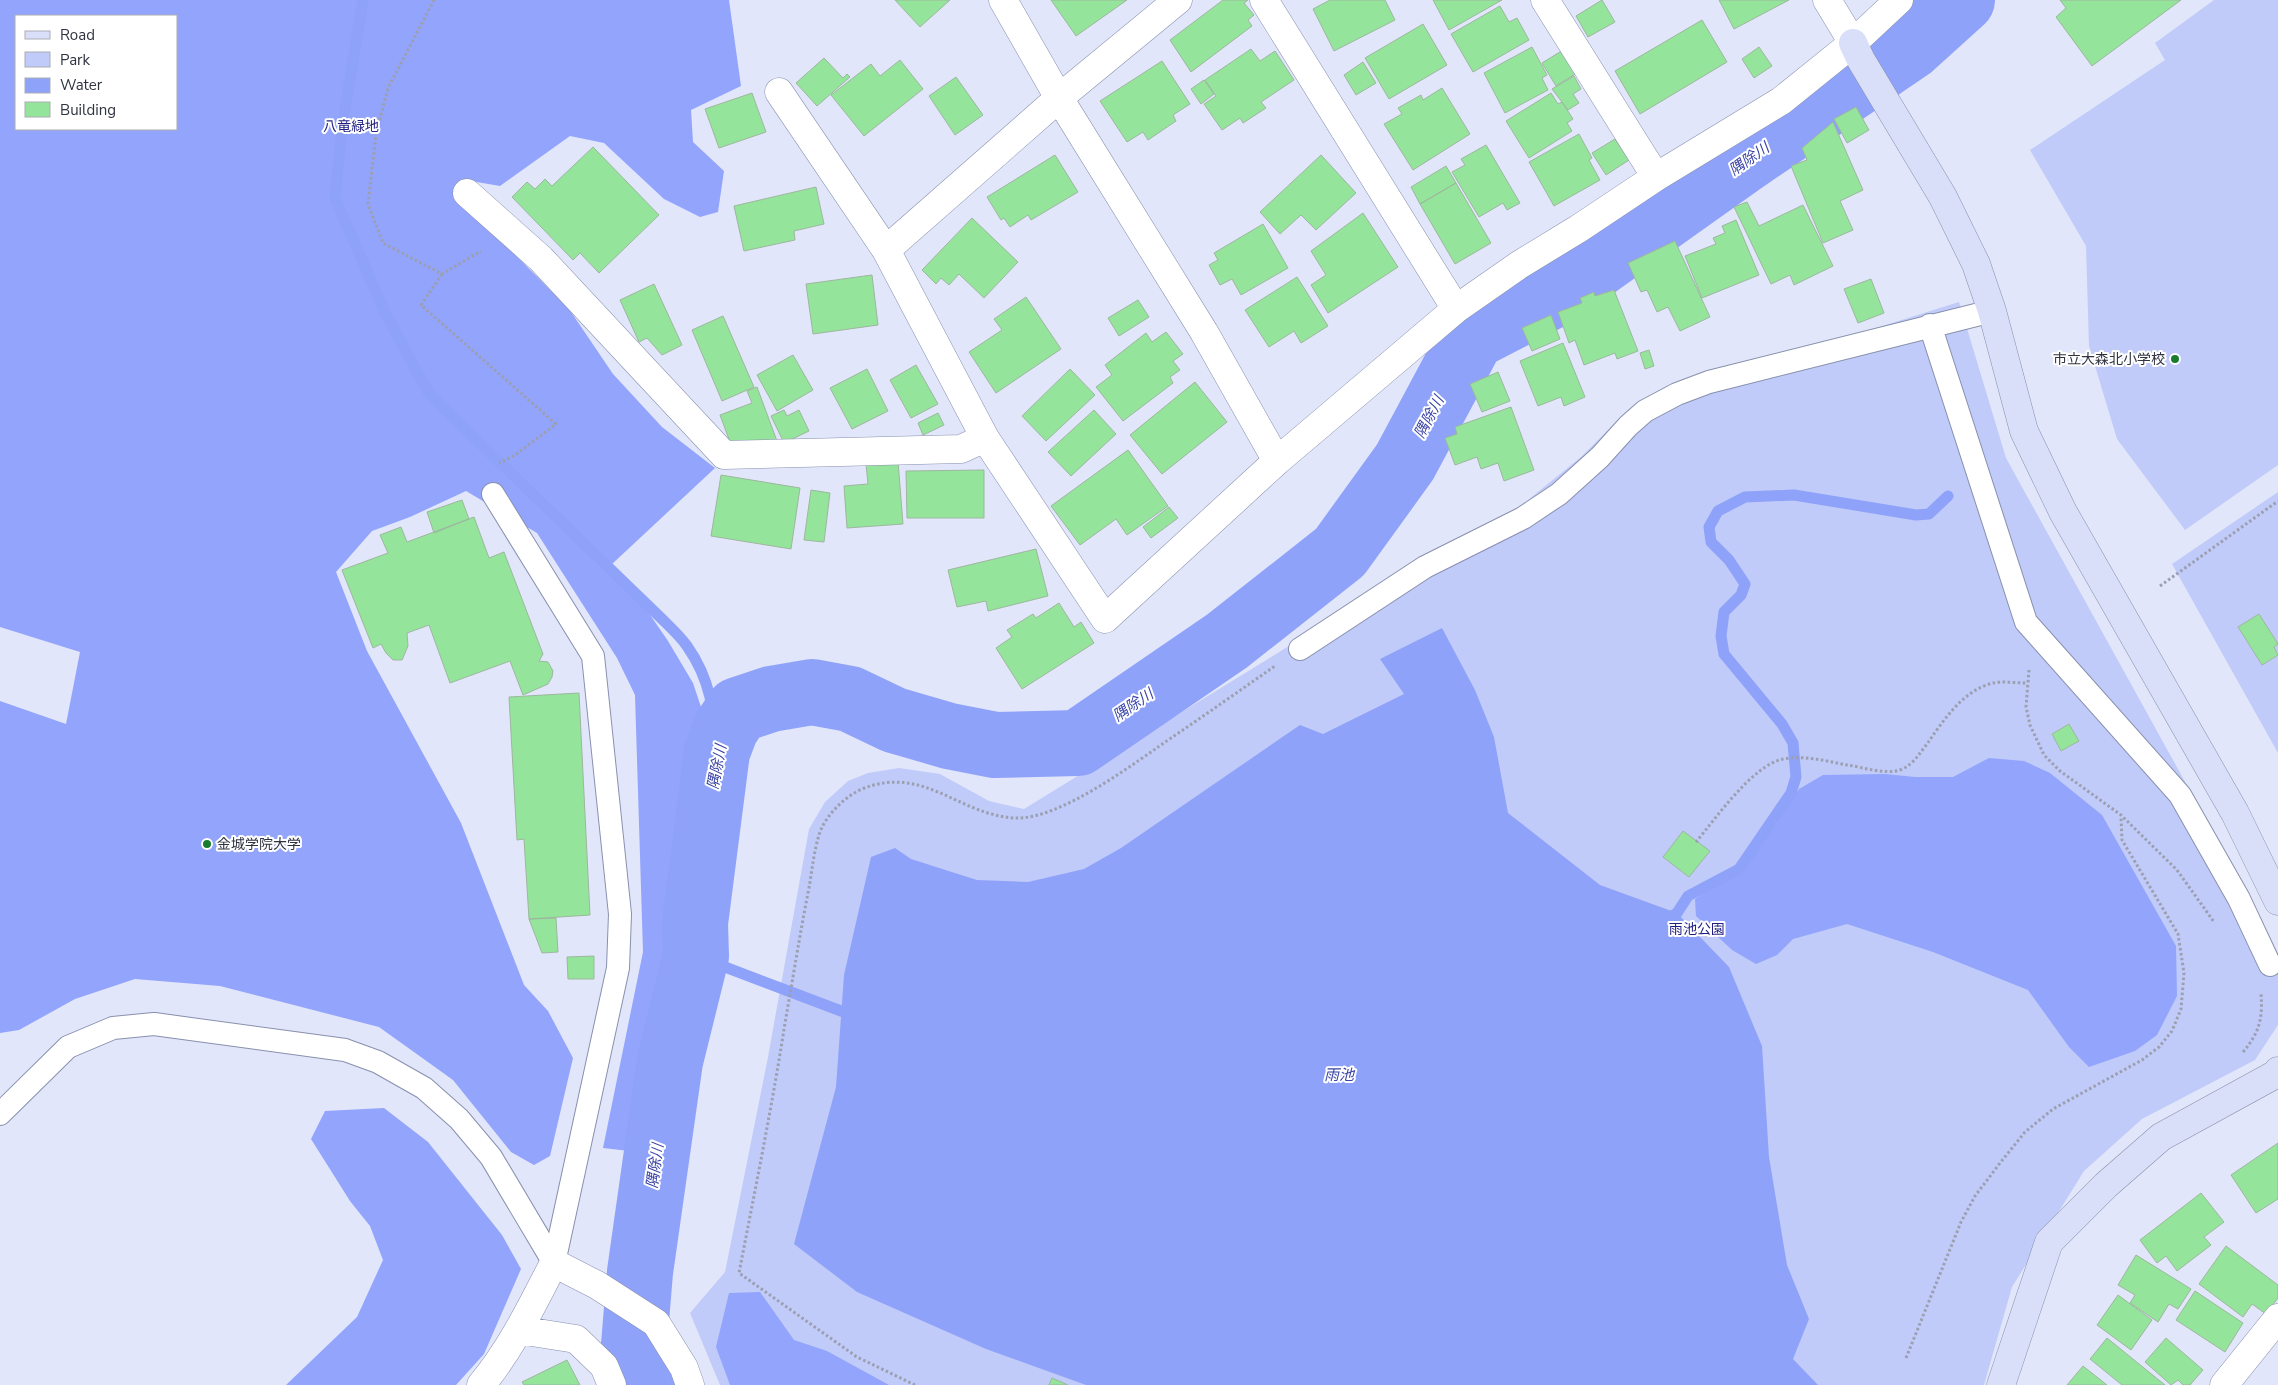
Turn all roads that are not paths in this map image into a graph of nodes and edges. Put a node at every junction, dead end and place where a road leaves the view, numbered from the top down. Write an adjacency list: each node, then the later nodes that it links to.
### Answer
1 (1003, 0): 9 (street)
2 (1178, 0): 9 (street)
3 (1264, 0): 13 (street)
4 (1545, 0): 10 (street)
5 (1828, 0): 7 (street)
6 (1899, 0): 7 (street)
7 (1853, 43): 10 (street); 14 (street)
8 (779, 92): 12 (street)
9 (1059, 98): 12 (street); 17 (street)
10 (1656, 177): 13 (street)
11 (467, 194): 16 (street)
12 (886, 250): 16 (street)
13 (1456, 309): 17 (street)
14 (1992, 311): 15 (lane); 20 (street)
15 (1930, 325): 19 (lane); 21 (lane)
16 (984, 438): 17 (street)
17 (1277, 461)
18 (493, 494): 24 (lane)
19 (1300, 649)
20 (2278, 901)
21 (2270, 965)
22 (2278, 1071): 30 (street)
23 (0, 1114): 24 (lane)
24 (554, 1263): 26 (street); 29 (street)
25 (2278, 1318): 31 (street)
26 (519, 1330): 27 (street); 28 (street)
27 (481, 1385)
28 (612, 1385)
29 (690, 1385)
30 (2001, 1385)
31 (2224, 1385)

